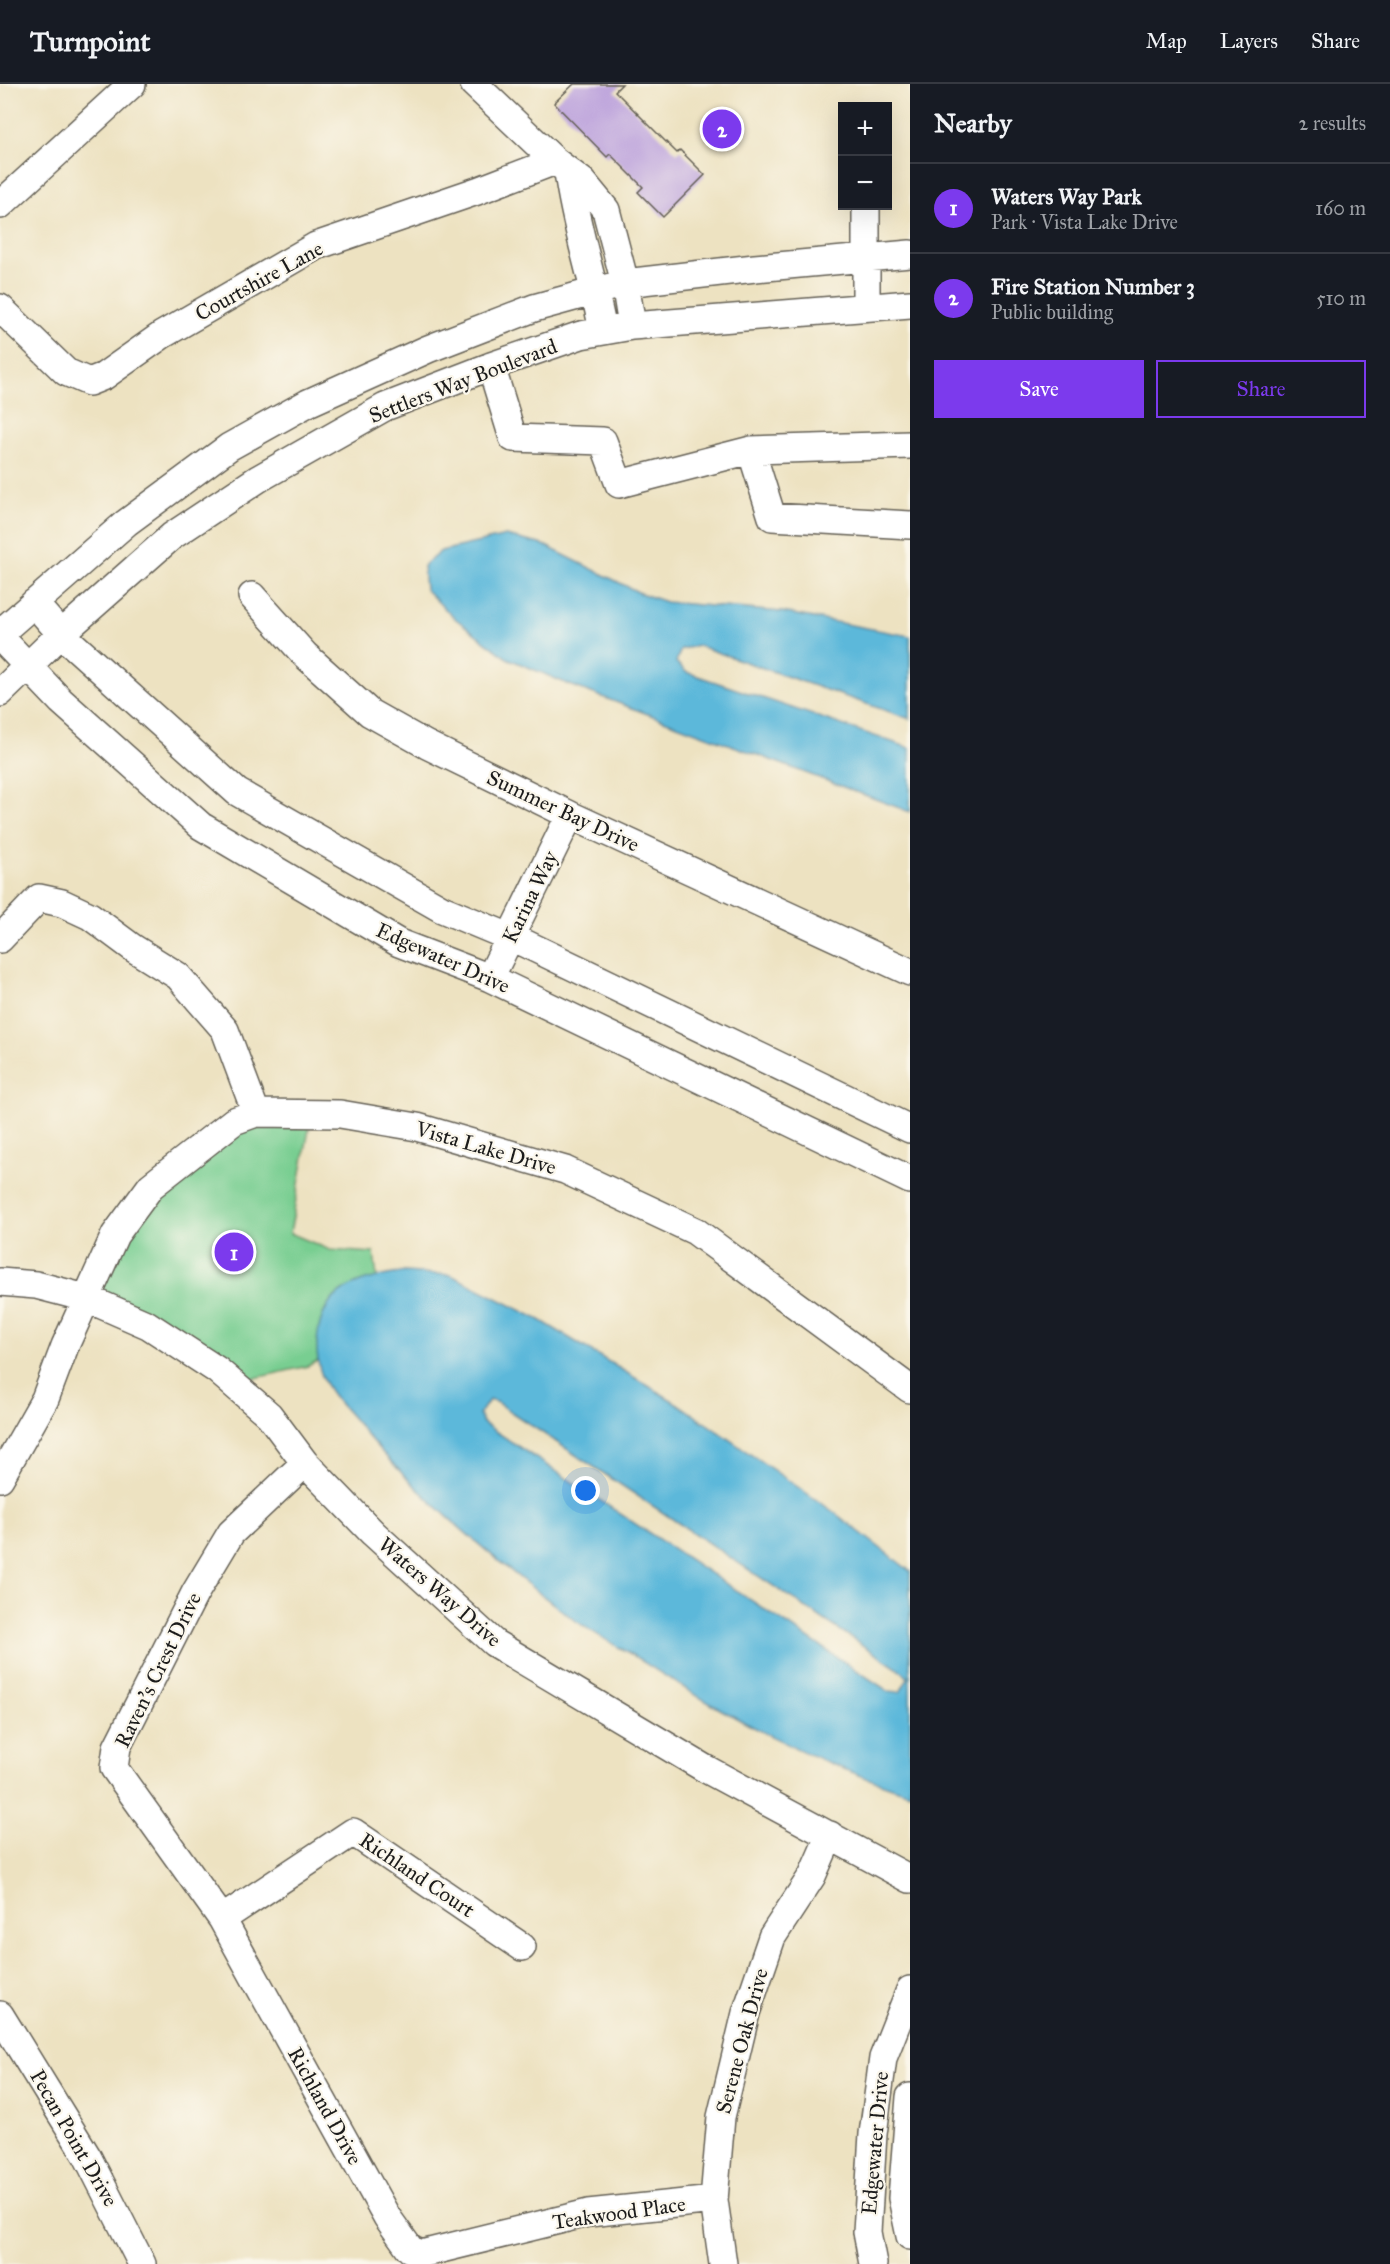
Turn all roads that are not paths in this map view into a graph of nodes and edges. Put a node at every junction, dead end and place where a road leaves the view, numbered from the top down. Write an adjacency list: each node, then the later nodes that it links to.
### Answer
1 (132, 84): 4 (street)
2 (474, 84): 3 (street)
3 (562, 166): 8 (street); 9 (street); 12 (street, Courtshire Lane)
4 (0, 205)
5 (866, 210): 7 (street)
6 (910, 254): 7 (street, Settlers Way Boulevard)
7 (866, 257): 8 (street, Settlers Way Boulevard); 11 (street)
8 (626, 283): 9 (street, Settlers Way Boulevard); 13 (street)
9 (595, 291): 14 (street); 20 (street, Settlers Way Boulevard)
10 (910, 304): 11 (street, Settlers Way Boulevard)
11 (866, 307): 13 (street, Settlers Way Boulevard)
12 (0, 308)
13 (632, 326): 14 (street, Settlers Way Boulevard)
14 (603, 332): 15 (street, Settlers Way Boulevard)
15 (491, 366): 17 (street); 21 (street, Settlers Way Boulevard)
16 (910, 445): 17 (street)
17 (751, 450): 18 (street)
18 (910, 525)
19 (252, 596): 25 (street, Summer Bay Drive)
20 (34, 603): 21 (street); 22 (street, Settlers Way Boulevard)
21 (61, 634): 23 (street, Settlers Way Boulevard); 26 (street)
22 (0, 635): 23 (street, Edgewater Drive)
23 (28, 668): 24 (street, Settlers Way Boulevard); 29 (street, Edgewater Drive)
24 (0, 693)
25 (570, 815): 26 (street, Karina Way); 28 (street, Summer Bay Drive)
26 (510, 938): 29 (street, Karina Way); 31 (street)
27 (0, 939): 30 (street)
28 (910, 972)
29 (490, 978): 32 (street, Edgewater Drive)
30 (256, 1113): 34 (street, Vista Lake Drive); 35 (street, Vista Lake Drive)
31 (910, 1129)
32 (910, 1180)
33 (0, 1282): 34 (street, Waters Way Drive)
34 (86, 1298): 36 (street, Waters Way Drive); 37 (street, Vista Lake Drive)
35 (910, 1389)
36 (305, 1463): 38 (street, Waters Way Drive); 40 (street, Raven's Crest Drive)
37 (0, 1478)
38 (830, 1835): 39 (street, Waters Way Drive); 45 (street, Serene Oak Drive)
39 (910, 1879)
40 (222, 1919): 41 (street, Richland Court); 47 (street, Richland Drive)
41 (522, 1947)
42 (910, 1990): 50 (street, Edgewater Drive)
43 (0, 2014): 48 (street, Pecan Point Drive)
44 (910, 2097): 46 (street, Edgewater Drive)
45 (714, 2200): 47 (street, Teakwood Place); 49 (street, Serene Oak Drive)
46 (910, 2236)
47 (454, 2246)
48 (141, 2264)
49 (723, 2264)
50 (873, 2264)

